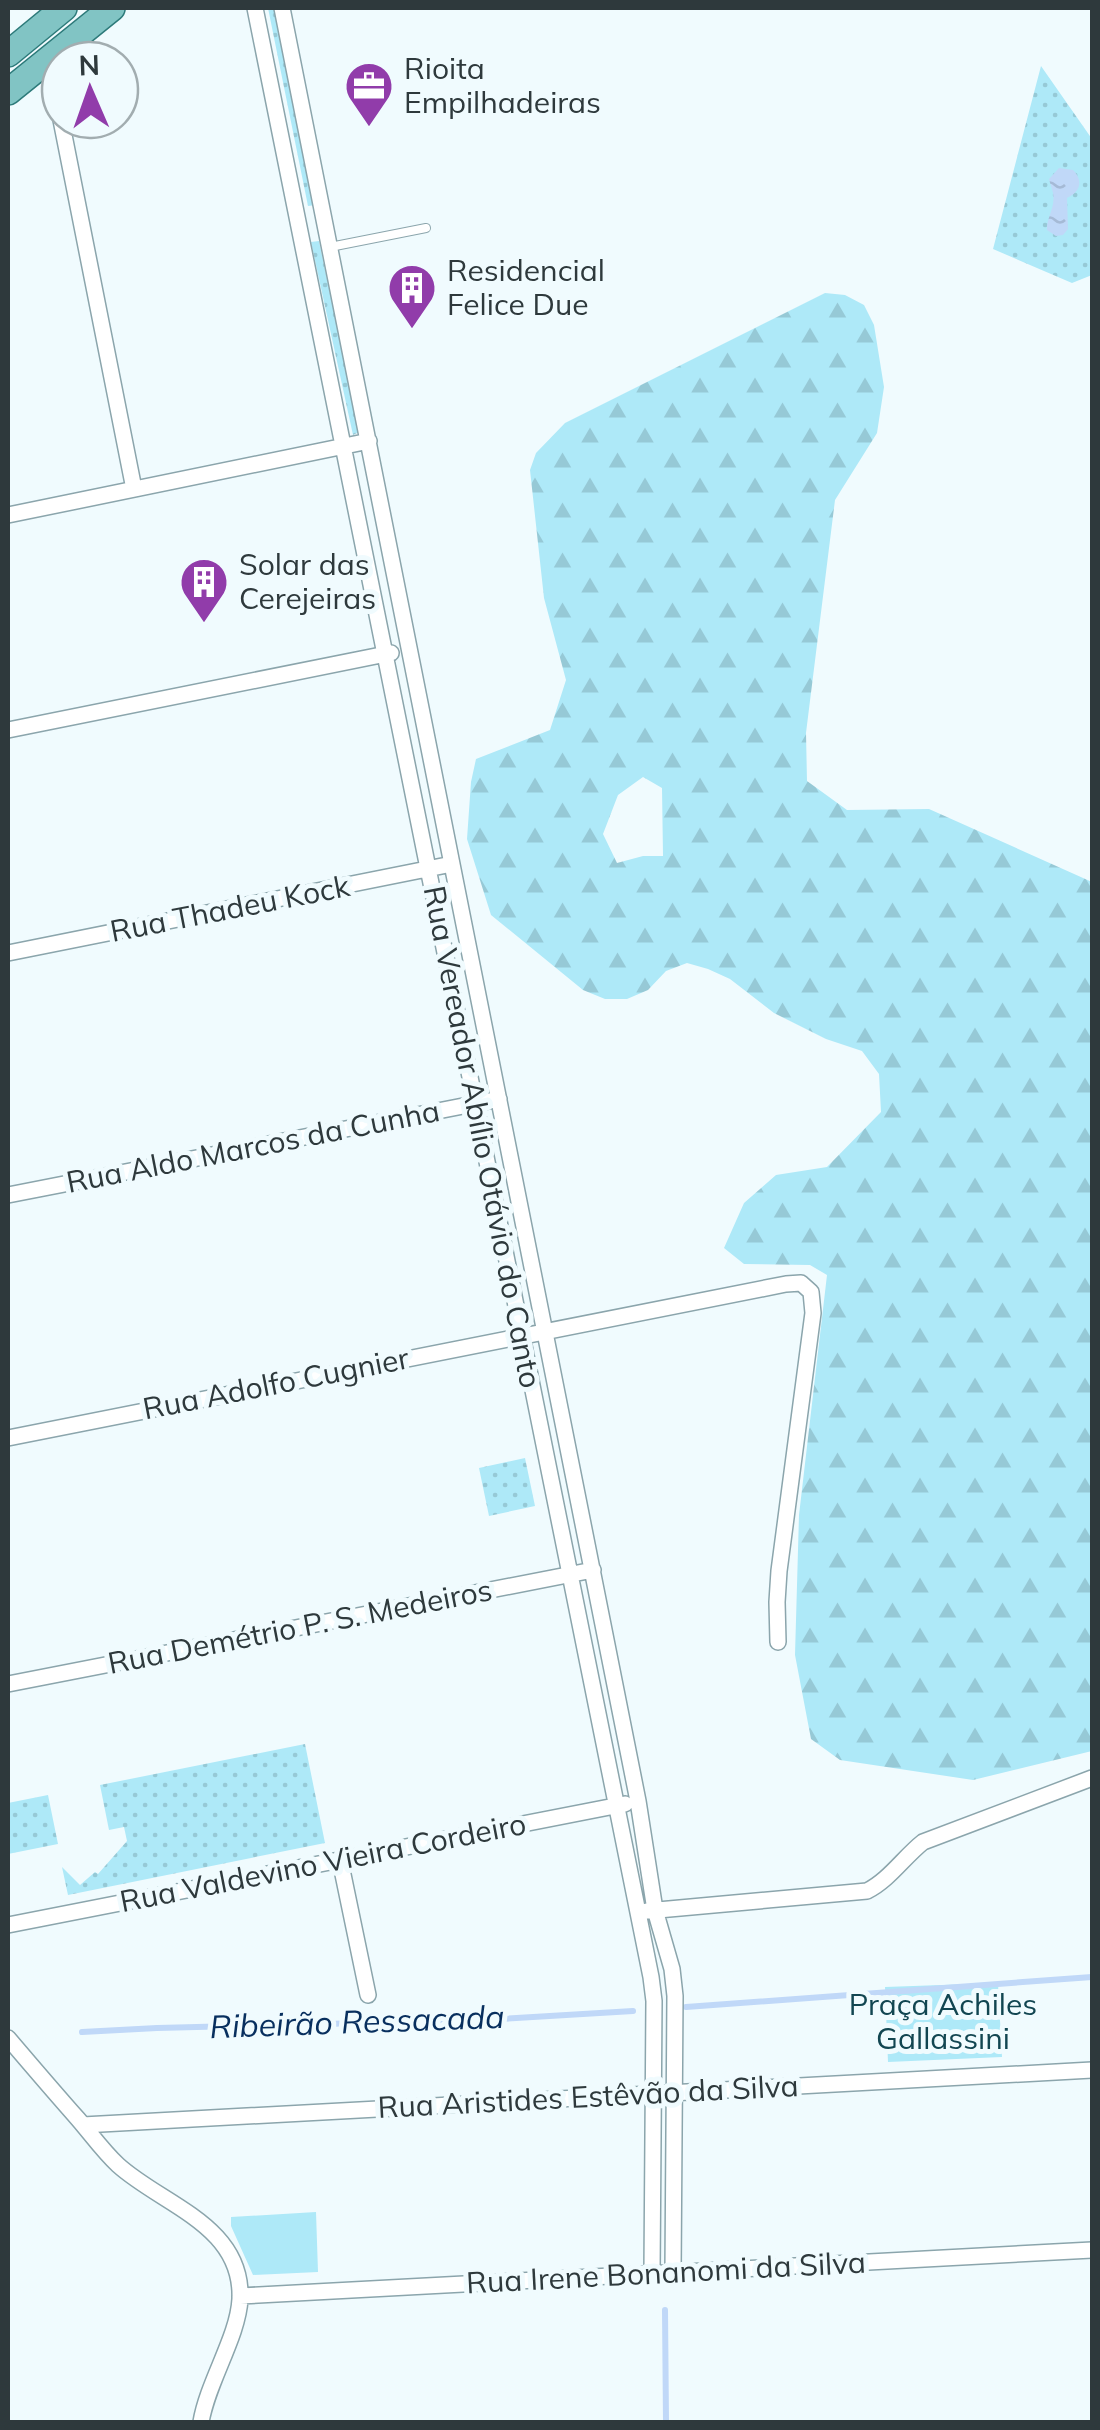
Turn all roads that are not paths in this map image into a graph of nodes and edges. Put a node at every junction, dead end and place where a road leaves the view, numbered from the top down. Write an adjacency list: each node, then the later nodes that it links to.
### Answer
1 (64, 8): 8 (main road)
2 (112, 8): 7 (main road)
3 (255, 8): 6 (street, Rua Vereador Abílio Otávio do Canto)
4 (282, 8): 5 (street, Rua Vereador Abílio Otávio do Canto)
5 (287, 31): 6 (street); 12 (street, Rua Vereador Abílio Otávio do Canto)
6 (261, 38): 13 (street, Rua Vereador Abílio Otávio do Canto)
7 (73, 40)
8 (8, 54)
9 (40, 67): 10 (main road)
10 (8, 92)
11 (64, 140): 18 (street)
12 (324, 221): 13 (street); 15 (street, Rua Vereador Abílio Otávio do Canto)
13 (299, 227): 17 (street, Rua Vereador Abílio Otávio do Canto)
14 (426, 228): 15 (lane)
15 (330, 247): 16 (street, Rua Vereador Abílio Otávio do Canto)
16 (369, 441): 17 (street); 20 (street, Rua Vereador Abílio Otávio do Canto)
17 (344, 446): 18 (street); 21 (street, Rua Vereador Abílio Otávio do Canto)
18 (134, 489): 19 (street)
19 (8, 515)
20 (410, 650): 21 (street); 23 (street, Rua Vereador Abílio Otávio do Canto)
21 (385, 654): 22 (street); 24 (street, Rua Vereador Abílio Otávio do Canto)
22 (8, 730)
23 (452, 864): 24 (street, Rua Thadeu Kock); 26 (street, Rua Vereador Abílio Otávio do Canto)
24 (428, 869): 25 (street, Rua Thadeu Kock); 27 (street, Rua Vereador Abílio Otávio do Canto)
25 (8, 953)
26 (499, 1099): 27 (street, Rua Aldo Marcos da Cunha); 29 (street, Rua Vereador Abílio Otávio do Canto)
27 (476, 1104): 28 (street, Rua Aldo Marcos da Cunha); 30 (street, Rua Vereador Abílio Otávio do Canto)
28 (8, 1194)
29 (545, 1331): 30 (street, Rua Adolfo Cugnier); 32 (street, Rua Vereador Abílio Otávio do Canto); 34 (street, Rua Adolfo Cugnier)
30 (522, 1335): 31 (street, Rua Adolfo Cugnier); 33 (street, Rua Vereador Abílio Otávio do Canto)
31 (8, 1438)
32 (592, 1570): 33 (street, Rua Demétrio P. S. Medeiros); 37 (street, Rua Vereador Abílio Otávio do Canto)
33 (570, 1574): 35 (street, Rua Demétrio P. S. Medeiros); 38 (street, Rua Vereador Abílio Otávio do Canto)
34 (778, 1642)
35 (8, 1684)
36 (1092, 1778): 40 (street)
37 (638, 1801): 38 (street, Rua Valdevino Vieira Cordeiro); 40 (street, Rua Vereador Abílio Otávio do Canto)
38 (616, 1805): 39 (street, Rua Valdevino Vieira Cordeiro); 41 (street, Rua Vereador Abílio Otávio do Canto)
39 (340, 1860): 42 (street, Rua Valdevino Vieira Cordeiro); 43 (street)
40 (655, 1910): 41 (street); 46 (street, Rua Vereador Abílio Otávio do Canto)
41 (638, 1914): 47 (street, Rua Vereador Abílio Otávio do Canto)
42 (8, 1925)
43 (368, 1995)
44 (8, 2038): 48 (street)
45 (1092, 2070): 46 (street, Rua Aristides Estêvão da Silva)
46 (674, 2092): 47 (street, Rua Aristides Estêvão da Silva); 50 (street, Rua Vereador Abílio Otávio do Canto)
47 (653, 2093): 48 (street, Rua Aristides Estêvão da Silva); 51 (street, Rua Vereador Abílio Otávio do Canto)
48 (82, 2124): 52 (street)
49 (1092, 2250): 50 (street, Rua Irene Bonanomi da Silva)
50 (674, 2272): 51 (street, Rua Irene Bonanomi da Silva)
51 (652, 2273): 52 (street, Rua Irene Bonanomi da Silva)
52 (240, 2296): 53 (street)
53 (201, 2422)

